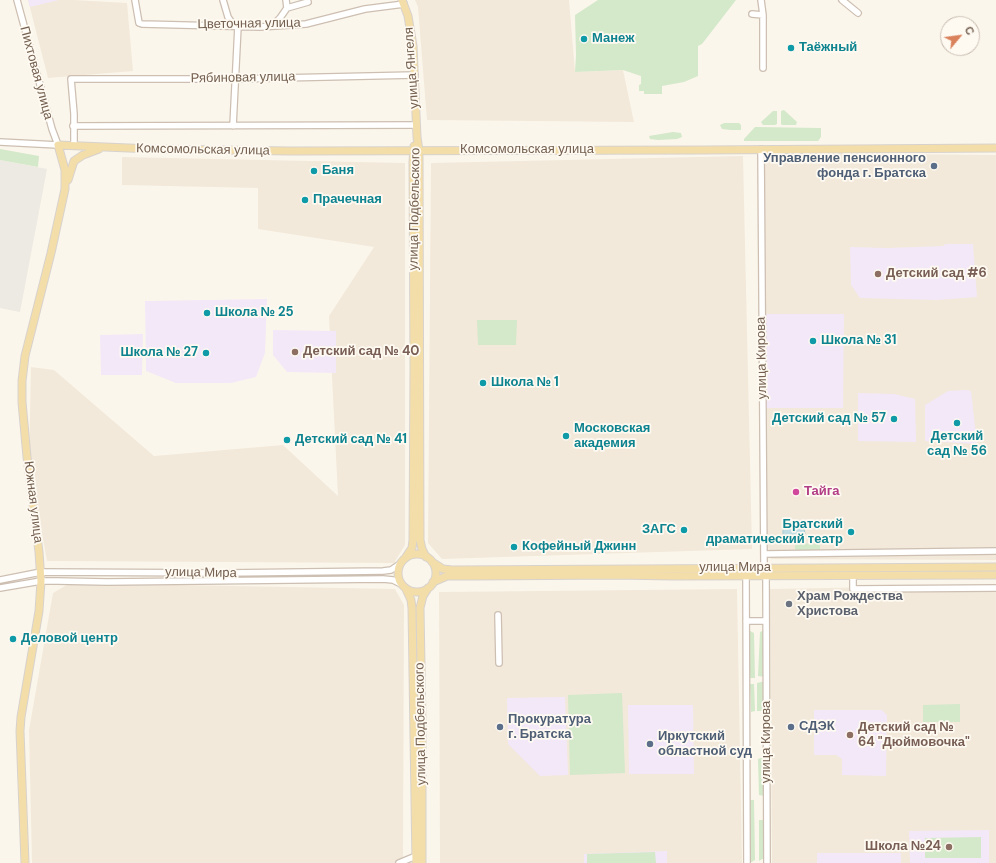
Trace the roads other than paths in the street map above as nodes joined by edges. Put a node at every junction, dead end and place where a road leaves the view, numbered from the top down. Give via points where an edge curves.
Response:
1 (17, 0) edge
2 (135, 0) edge
3 (223, 0) edge
4 (286, 0) edge
5 (761, 0) edge
6 (842, 0) edge
7 (308, 2) dead end
8 (403, 2) edge
9 (287, 8) junction
10 (858, 13) dead end
11 (752, 14) dead end
12 (762, 15) junction
13 (236, 26) junction
14 (272, 26) junction
15 (763, 68) dead end
16 (415, 75) junction
17 (236, 79) junction
18 (416, 125) junction
19 (73, 126) junction
20 (233, 126) junction
21 (417, 137) joint
22 (0, 142) edge
23 (58, 145) junction
24 (74, 146) junction
25 (103, 148) junction
26 (996, 148) edge
27 (761, 149) junction
28 (416, 150) junction
29 (65, 189) junction
30 (416, 227) junction
31 (996, 552) edge
32 (764, 554) junction
33 (426, 557) junction
34 (406, 558) junction
35 (432, 562) junction
36 (400, 564) junction
37 (996, 567) edge
38 (674, 568) junction
39 (764, 568) junction
40 (801, 568) junction
41 (41, 572) junction
42 (473, 572) junction
43 (996, 575) edge
44 (674, 576) junction
45 (746, 576) junction
46 (766, 576) junction
47 (802, 576) junction
48 (853, 576) junction
49 (0, 580) edge
50 (41, 581) junction
51 (431, 585) junction
52 (403, 586) junction
53 (0, 588) edge
54 (996, 588) edge
55 (498, 614) dead end
56 (746, 621) junction
57 (766, 621) junction
58 (499, 662) dead end
59 (419, 812) junction
60 (416, 860) edge
61 (25, 863) edge
62 (399, 863) edge
63 (422, 863) edge
64 (747, 863) edge
65 (767, 863) edge

1 - 23 street, Пихтовая улица
2 - 13 street, Цветочная улица via 139,23 142,24
3 - 13 street via 228,17
4 - 9 street
5 - 12 street
6 - 10 street
7 - 9 street
8 - 14 street, Цветочная улица via 306,24
8 - 16 main road, улица Янгеля via 411,31
9 - 14 street
11 - 12 street
12 - 15 street
13 - 14 street, Цветочная улица
13 - 17 street
16 - 17 street, Рябиновая улица
16 - 18 main road, улица Янгеля
17 - 19 street, Рябиновая улица via 71,79
17 - 20 street
18 - 20 street
18 - 21 main road, улица Янгеля
19 - 20 street
19 - 24 street
21 - 28 main road, улица Подбельского
22 - 23 street
23 - 24 main road, Комсомольская улица
23 - 29 main road, Южная улица via 65,170
24 - 25 main road, Комсомольская улица
25 - 28 main road, Комсомольская улица via 228,151
25 - 29 main road via 74,161
26 - 27 main road, Комсомольская улица
27 - 28 main road, Комсомольская улица
27 - 32 street, улица Кирова
28 - 30 main road, улица Подбельского
29 - 41 main road, Южная улица via 23,369 23,418
30 - 33 main road, улица Подбельского via 420,540
30 - 34 main road, улица Подбельского via 413,540
31 - 32 street
32 - 39 street, улица Кирова
33 - 34 main road via 418,554
33 - 35 main road
34 - 36 main road
35 - 42 main road via 447,570
35 - 51 main road via 436,574
36 - 41 street, улица Мира via 391,570 376,571 225,574
36 - 52 main road via 398,572
37 - 40 main road, улица Мира
38 - 39 main road, улица Мира
38 - 42 main road, улица Мира
38 - 44 main road
39 - 40 main road, улица Мира
40 - 47 main road
41 - 49 street, улица Мира
41 - 50 main road, Южная улица
42 - 44 main road, улица Мира
42 - 51 main road via 447,576
43 - 48 main road, улица Мира
44 - 45 main road, улица Мира
45 - 46 main road, улица Мира
45 - 56 street, улица Кирова
46 - 47 main road, улица Мира
46 - 57 street, улица Кирова
47 - 48 main road, улица Мира
48 - 54 street via 853,589
50 - 52 street, улица Мира via 383,579 393,580
50 - 53 street, улица Мира
50 - 61 main road, Южная улица via 39,611 20,731
51 - 52 main road via 417,592
51 - 59 main road, улица Подбельского via 422,596 420,608
52 - 59 main road, улица Подбельского via 411,600 412,608
55 - 58 street
56 - 57 street
56 - 64 street, улица Кирова
57 - 65 street, улица Кирова
59 - 60 main road, улица Подбельского
59 - 63 main road, улица Подбельского
60 - 62 street

